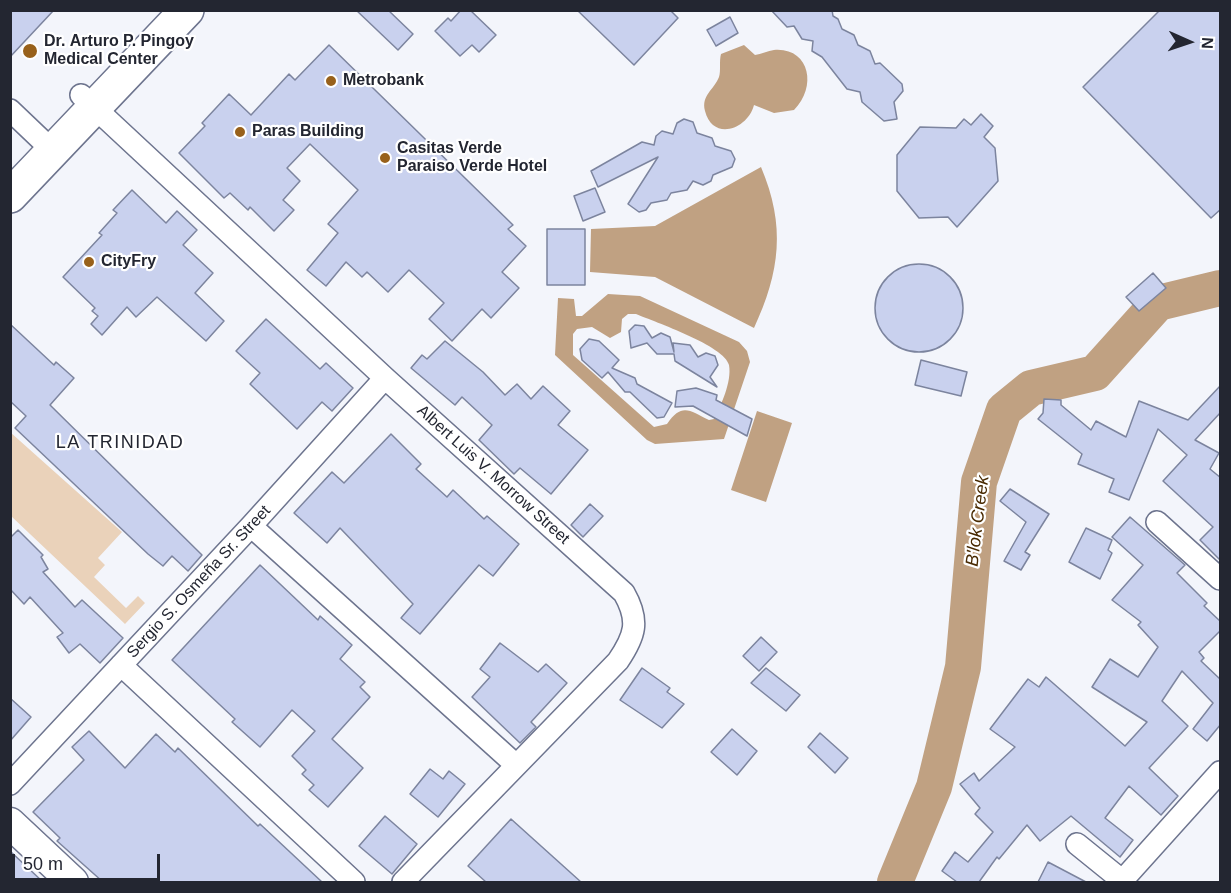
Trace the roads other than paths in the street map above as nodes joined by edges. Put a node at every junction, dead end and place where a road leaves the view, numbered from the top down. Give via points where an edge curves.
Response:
1 (163, 10) edge
2 (187, 10) edge
3 (87, 101) junction
4 (10, 110) edge
5 (46, 145) junction
6 (10, 167) edge
7 (10, 196) edge
8 (385, 378) junction
9 (1157, 522) dead end
10 (251, 526) junction
11 (1221, 579) edge
12 (122, 665) junction
13 (516, 765) junction
14 (1221, 772) edge
15 (10, 784) edge
16 (10, 823) edge
17 (1077, 844) dead end
18 (73, 882) edge
19 (354, 882) edge
20 (403, 882) edge
21 (1122, 882) edge

1 - 3 highway
2 - 3 highway
3 - 5 highway
3 - 8 street, Albert Luis V. Morrow Street
4 - 5 street
5 - 6 highway
5 - 7 highway
8 - 10 street, Sergio S. Osmeña Sr. Street
8 - 13 street, Albert Luis V. Morrow Street via 624,593 633,608 635,627 630,644 618,661
9 - 11 street
10 - 12 street, Sergio S. Osmeña Sr. Street
10 - 13 street
12 - 15 street, Sergio S. Osmeña Sr. Street
12 - 19 street
13 - 20 street, Albert Luis V. Morrow Street
14 - 21 street
16 - 18 main road
17 - 21 street

